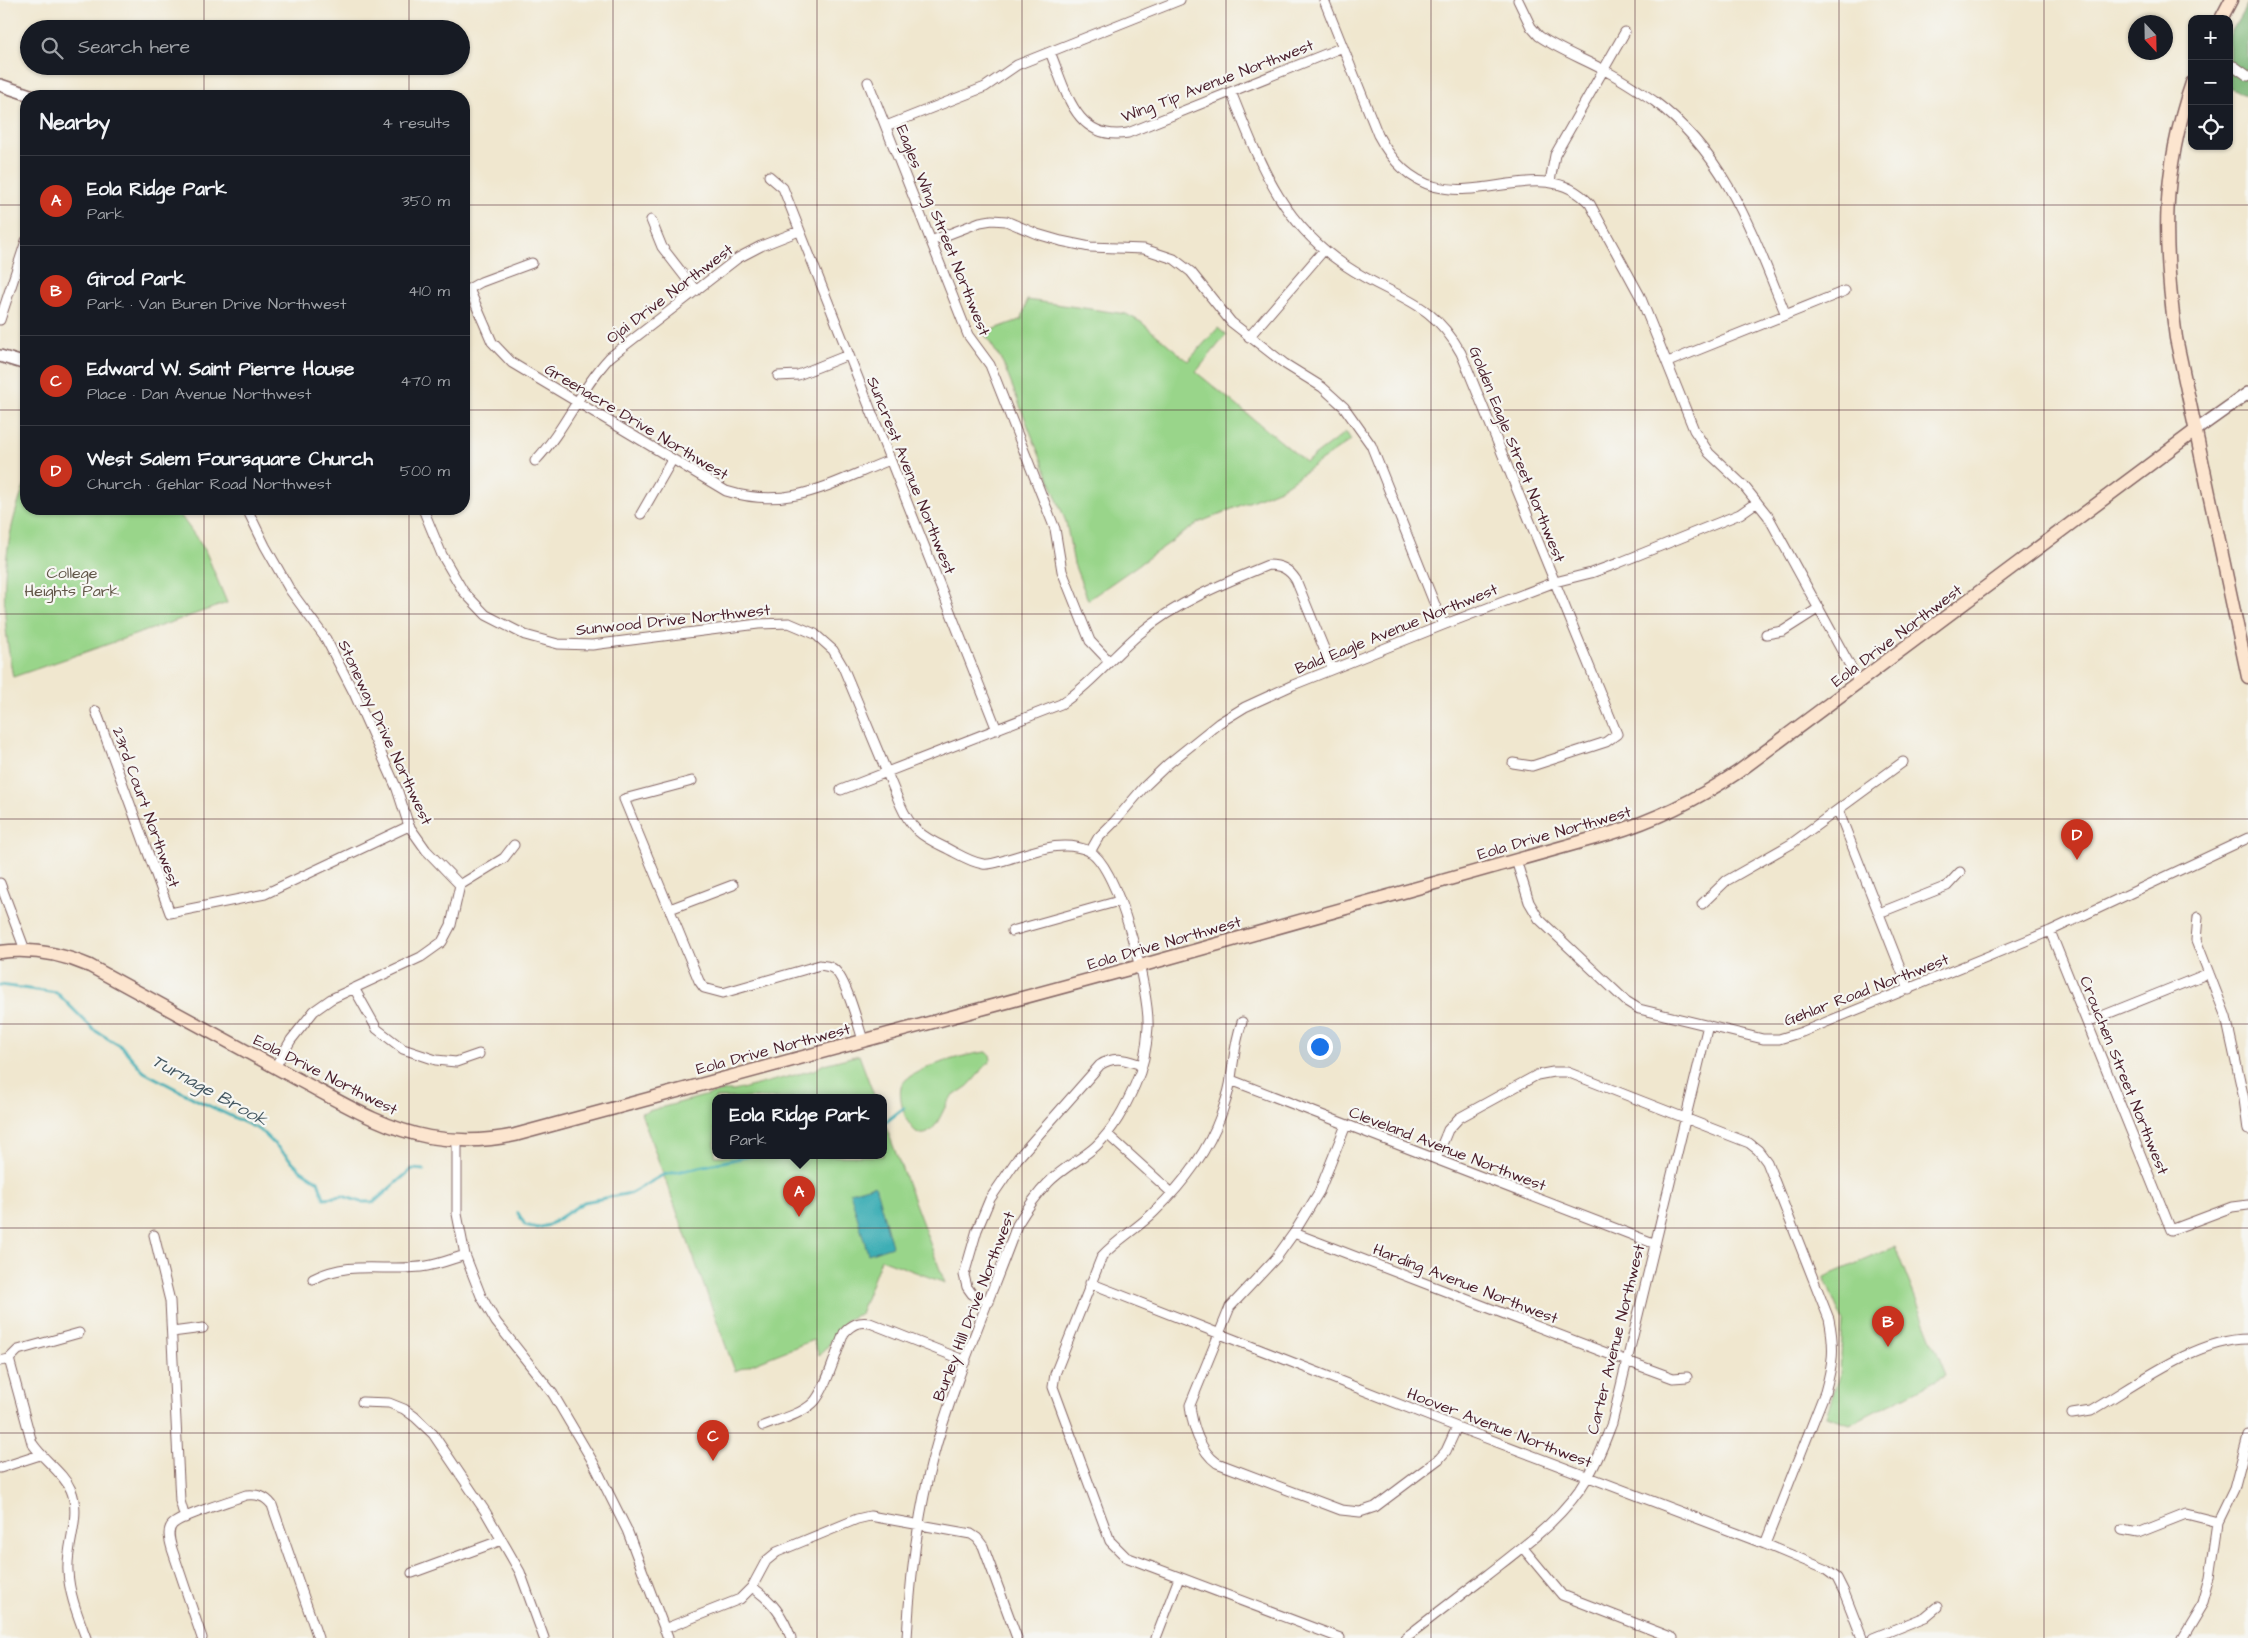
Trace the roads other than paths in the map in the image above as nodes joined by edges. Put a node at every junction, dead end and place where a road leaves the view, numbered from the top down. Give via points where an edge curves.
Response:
1 (1180, 0) edge
2 (1324, 0) edge
3 (1518, 0) edge
4 (2231, 0) edge
5 (2223, 15) edge
6 (1625, 32) dead end
7 (1343, 47) junction
8 (1050, 52) junction
9 (2234, 66) dead end
10 (1604, 70) junction
11 (2248, 76) edge
12 (868, 82) dead end
13 (0, 85) edge
14 (20, 92) edge
15 (1231, 92) junction
16 (2188, 95) edge
17 (886, 126) junction
18 (768, 176) dead end
19 (1550, 181) junction
20 (651, 220) dead end
21 (799, 231) junction
22 (931, 241) junction
23 (1324, 250) junction
24 (20, 259) edge
25 (532, 263) dead end
26 (470, 288) edge
27 (696, 291) junction
28 (1844, 291) dead end
29 (470, 298) edge
30 (1786, 315) junction
31 (0, 320) edge
32 (1249, 337) junction
33 (848, 355) junction
34 (0, 356) edge
35 (20, 362) edge
36 (1668, 362) junction
37 (778, 376) dead end
38 (2248, 393) edge
39 (576, 402) junction
40 (2196, 430) junction
41 (672, 460) junction
42 (890, 460) junction
43 (535, 461) dead end
44 (1757, 502) junction
45 (640, 514) dead end
46 (251, 515) edge
47 (425, 515) edge
48 (1555, 582) junction
49 (1819, 608) junction
50 (1443, 625) junction
51 (1766, 634) dead end
52 (1109, 661) junction
53 (1332, 668) junction
54 (2248, 677) edge
55 (1859, 682) junction
56 (96, 711) dead end
57 (997, 730) junction
58 (1903, 762) dead end
59 (1513, 763) dead end
60 (887, 772) junction
61 (692, 781) dead end
62 (841, 790) dead end
63 (1838, 810) junction
64 (409, 826) junction
65 (2248, 838) edge
66 (514, 845) dead end
67 (1090, 852) junction
68 (1516, 860) junction
69 (1960, 872) dead end
70 (0, 884) edge
71 (733, 884) dead end
72 (460, 885) junction
73 (1119, 901) junction
74 (1702, 904) dead end
75 (670, 909) junction
76 (1879, 913) junction
77 (2198, 918) dead end
78 (1012, 931) dead end
79 (2050, 931) junction
80 (25, 950) junction
81 (0, 952) edge
82 (1140, 966) junction
83 (2209, 973) junction
84 (354, 988) junction
85 (1909, 990) junction
86 (1242, 1022) dead end
87 (2087, 1022) junction
88 (1708, 1025) junction
89 (863, 1040) junction
90 (479, 1054) dead end
91 (1142, 1065) junction
92 (276, 1067) junction
93 (1231, 1080) junction
94 (1685, 1118) junction
95 (1346, 1125) junction
96 (2248, 1130) edge
97 (1107, 1134) junction
98 (457, 1140) junction
99 (1436, 1159) junction
100 (1172, 1193) junction
101 (2248, 1205) edge
102 (1294, 1233) junction
103 (154, 1235) dead end
104 (1654, 1243) junction
105 (465, 1255) junction
106 (313, 1279) dead end
107 (1090, 1283) junction
108 (989, 1302) junction
109 (204, 1328) dead end
110 (172, 1332) junction
111 (79, 1333) dead end
112 (1218, 1334) junction
113 (2248, 1339) edge
114 (4, 1360) edge
115 (966, 1361) junction
116 (1626, 1361) junction
117 (1688, 1376) dead end
118 (362, 1402) dead end
119 (2072, 1414) dead end
120 (763, 1426) dead end
121 (1457, 1426) junction
122 (2248, 1436) edge
123 (40, 1455) junction
124 (0, 1468) edge
125 (1588, 1476) junction
126 (185, 1518) junction
127 (2218, 1522) junction
128 (919, 1524) junction
129 (2122, 1530) dead end
130 (502, 1540) junction
131 (1765, 1544) junction
132 (1523, 1548) junction
133 (412, 1573) dead end
134 (1179, 1578) junction
135 (752, 1587) junction
136 (1937, 1607) dead end
137 (664, 1629) junction
138 (86, 1638) edge
139 (202, 1638) edge
140 (318, 1638) edge
141 (544, 1638) edge
142 (668, 1638) edge
143 (791, 1638) edge
144 (906, 1638) edge
145 (1017, 1638) edge
146 (1156, 1638) edge
147 (1340, 1638) edge
148 (1405, 1638) edge
149 (1673, 1638) edge
150 (1862, 1638) edge
151 (1873, 1638) edge
152 (2182, 1638) edge

1 - 8 street
2 - 7 street
3 - 10 street via 1539,36
4 - 5 main road
6 - 10 street
7 - 15 street, Wing Tip Avenue Northwest
7 - 19 street via 1386,150 1408,174 1439,188
8 - 15 street, Wing Tip Avenue Northwest via 1074,111 1084,123 1113,136
8 - 17 street via 1017,65 985,87
9 - 11 street
10 - 19 street via 1555,156
10 - 30 street via 1661,107 1714,162 1743,212
12 - 17 street, Eagles Wing Street Northwest
13 - 14 street
15 - 23 street, Golden Eagle Street Northwest via 1264,174 1277,197
16 - 40 main road via 2172,151 2166,236 2176,338
17 - 22 street, Eagles Wing Street Northwest
18 - 21 street, Suncrest Avenue Northwest via 782,188
19 - 36 street via 1580,193 1590,204 1640,296
20 - 27 street via 662,247
21 - 27 street, Ojai Drive Northwest via 738,258
21 - 33 street, Suncrest Avenue Northwest
22 - 32 street via 992,220 1006,221 1037,234 1090,247 1159,252 1191,272 1231,322
22 - 52 street, Eagles Wing Street Northwest via 968,335 990,365 1030,465 1055,529 1062,571 1090,642
23 - 32 street
23 - 48 street, Golden Eagle Street Northwest via 1369,280 1422,307 1443,325 1454,340
24 - 31 street
25 - 26 street
27 - 39 street, Ojai Drive Northwest via 610,357 592,376
28 - 30 street
29 - 39 street, Greenacre Drive Northwest via 492,342 512,363
30 - 36 street
32 - 50 street via 1344,406 1367,439
33 - 37 street via 798,375
33 - 42 street, Suncrest Avenue Northwest
34 - 35 street
36 - 44 street via 1694,430 1710,453
38 - 40 street, Eola Drive Northwest
39 - 41 street, Greenacre Drive Northwest
39 - 43 street, Ojai Drive Northwest via 551,444
40 - 54 main road
40 - 55 main road, Eola Drive Northwest
41 - 42 street, Greenacre Drive Northwest via 726,491 766,499 805,494
41 - 45 street
42 - 57 street, Suncrest Avenue Northwest
44 - 48 street, Bald Eagle Avenue Northwest via 1740,514 1616,564
44 - 49 street
46 - 64 street, Stoneway Drive Northwest via 290,590 326,639 344,673 389,771
47 - 60 street, Sunwood Drive Northwest via 442,555 463,591 486,615 525,635 558,644 592,645 789,622 815,634 833,650 843,667
48 - 50 street, Bald Eagle Avenue Northwest
48 - 59 street, Golden Eagle Street Northwest via 1617,734 1606,742 1532,766
49 - 51 street via 1783,631
49 - 55 street
50 - 53 street, Bald Eagle Avenue Northwest
52 - 53 street via 1140,632 1197,597 1276,565 1291,572 1296,580
52 - 57 street via 1062,704
53 - 67 street, Bald Eagle Avenue Northwest via 1245,707 1189,745 1144,787 1098,838
55 - 68 main road, Eola Drive Northwest via 1738,772 1693,800 1626,829
56 - 64 street, 23rd Court Northwest via 170,914 265,894
57 - 60 street
58 - 63 street
60 - 62 street
60 - 67 street, Sunwood Drive Northwest via 905,816 917,832 971,860 990,864 1070,845
61 - 75 street via 624,799
63 - 74 street via 1791,844 1726,882
63 - 76 street
64 - 72 street, Stoneway Drive Northwest via 431,857
65 - 79 street, Gehlar Road Northwest
66 - 72 street via 504,858
67 - 73 street via 1107,870
68 - 82 main road, Eola Drive Northwest
68 - 88 street, Gehlar Road Northwest via 1529,902 1539,919 1626,1001 1639,1010
69 - 76 street via 1947,886
70 - 80 street
71 - 75 street
72 - 84 street via 451,925 442,942 421,958
73 - 78 street
73 - 82 street
75 - 89 street via 704,988 723,993 820,965 833,968 843,984
76 - 85 street
77 - 83 street via 2196,940
79 - 85 street, Gehlar Road Northwest
79 - 87 street, Crouchen Street Northwest
80 - 81 main road, Eola Drive Northwest
80 - 92 main road, Eola Drive Northwest via 61,955 90,966
82 - 89 main road, Eola Drive Northwest
82 - 91 street, Burley Hill Drive Northwest via 1145,982 1148,1026
83 - 87 street
83 - 96 street via 2226,1017
84 - 90 street via 377,1029 403,1049 436,1060 456,1062
84 - 92 street via 314,1011 291,1040
85 - 88 street, Gehlar Road Northwest via 1779,1039 1763,1039
86 - 93 street via 1236,1039
87 - 101 street, Crouchen Street Northwest via 2171,1230 2232,1207
88 - 94 street, Carter Avenue Northwest
89 - 98 main road, Eola Drive Northwest via 527,1132 493,1139
91 - 97 street, Burley Hill Drive Northwest via 1128,1101
91 - 108 street via 1116,1058 1100,1065 998,1184 983,1215 964,1275 972,1294
92 - 98 main road, Eola Drive Northwest via 390,1126 428,1137
93 - 95 street, Cleveland Avenue Northwest
93 - 100 street via 1207,1144
94 - 99 street via 1567,1072 1553,1072 1537,1075 1459,1118 1448,1130
94 - 104 street, Carter Avenue Northwest
94 - 131 street via 1749,1143 1766,1162 1829,1319 1834,1344 1825,1392
95 - 99 street, Cleveland Avenue Northwest
95 - 102 street via 1320,1192
97 - 100 street
97 - 108 street, Burley Hill Drive Northwest via 1049,1182 1026,1210 1017,1225
98 - 105 street via 455,1193
99 - 104 street, Cleveland Avenue Northwest
100 - 107 street via 1102,1256
102 - 112 street via 1276,1258 1230,1307
102 - 116 street, Harding Avenue Northwest
103 - 110 street via 170,1301
104 - 116 street, Carter Avenue Northwest
105 - 106 street via 427,1266 330,1270
105 - 137 street via 481,1296 496,1322 553,1394 593,1462 627,1530
107 - 112 street, Hoover Avenue Northwest
107 - 134 street via 1055,1374 1053,1387 1056,1398 1110,1541 1126,1557
108 - 115 street, Burley Hill Drive Northwest
109 - 110 street
110 - 126 street via 180,1501
111 - 114 street via 18,1350
112 - 121 street, Hoover Avenue Northwest
112 - 121 street via 1190,1405 1191,1418 1204,1450 1217,1463 1341,1510 1360,1512 1375,1507 1439,1459
113 - 119 street via 2231,1339 2197,1350 2092,1411
114 - 123 street via 27,1430
115 - 120 street via 870,1323 857,1323 844,1332 820,1394 813,1403
115 - 128 street, Burley Hill Drive Northwest via 932,1461
116 - 117 street, Harding Avenue Northwest via 1673,1378
116 - 125 street, Carter Avenue Northwest via 1612,1423
118 - 130 street via 389,1403 404,1410 433,1434
121 - 125 street, Hoover Avenue Northwest
122 - 127 street via 2234,1489
123 - 124 street
123 - 138 street via 71,1489 75,1506 67,1570 71,1594
125 - 131 street, Hoover Avenue Northwest
125 - 132 street, Carter Avenue Northwest via 1567,1506
126 - 139 street via 173,1524 168,1536
126 - 140 street via 246,1495 267,1499 276,1515
127 - 129 street via 2186,1514 2138,1533
127 - 152 street via 2203,1603
128 - 135 street via 870,1516 857,1520 777,1552 766,1561
128 - 144 street, Burley Hill Drive Northwest
128 - 145 street via 978,1538
130 - 133 street
130 - 141 street via 526,1585
131 - 150 street, Hoover Avenue Northwest via 1826,1569 1836,1578
132 - 148 street, Carter Avenue Northwest
132 - 149 street via 1562,1595
134 - 146 street
134 - 147 street
135 - 137 street via 726,1605
135 - 143 street via 778,1608
136 - 151 street via 1926,1617
137 - 142 street

